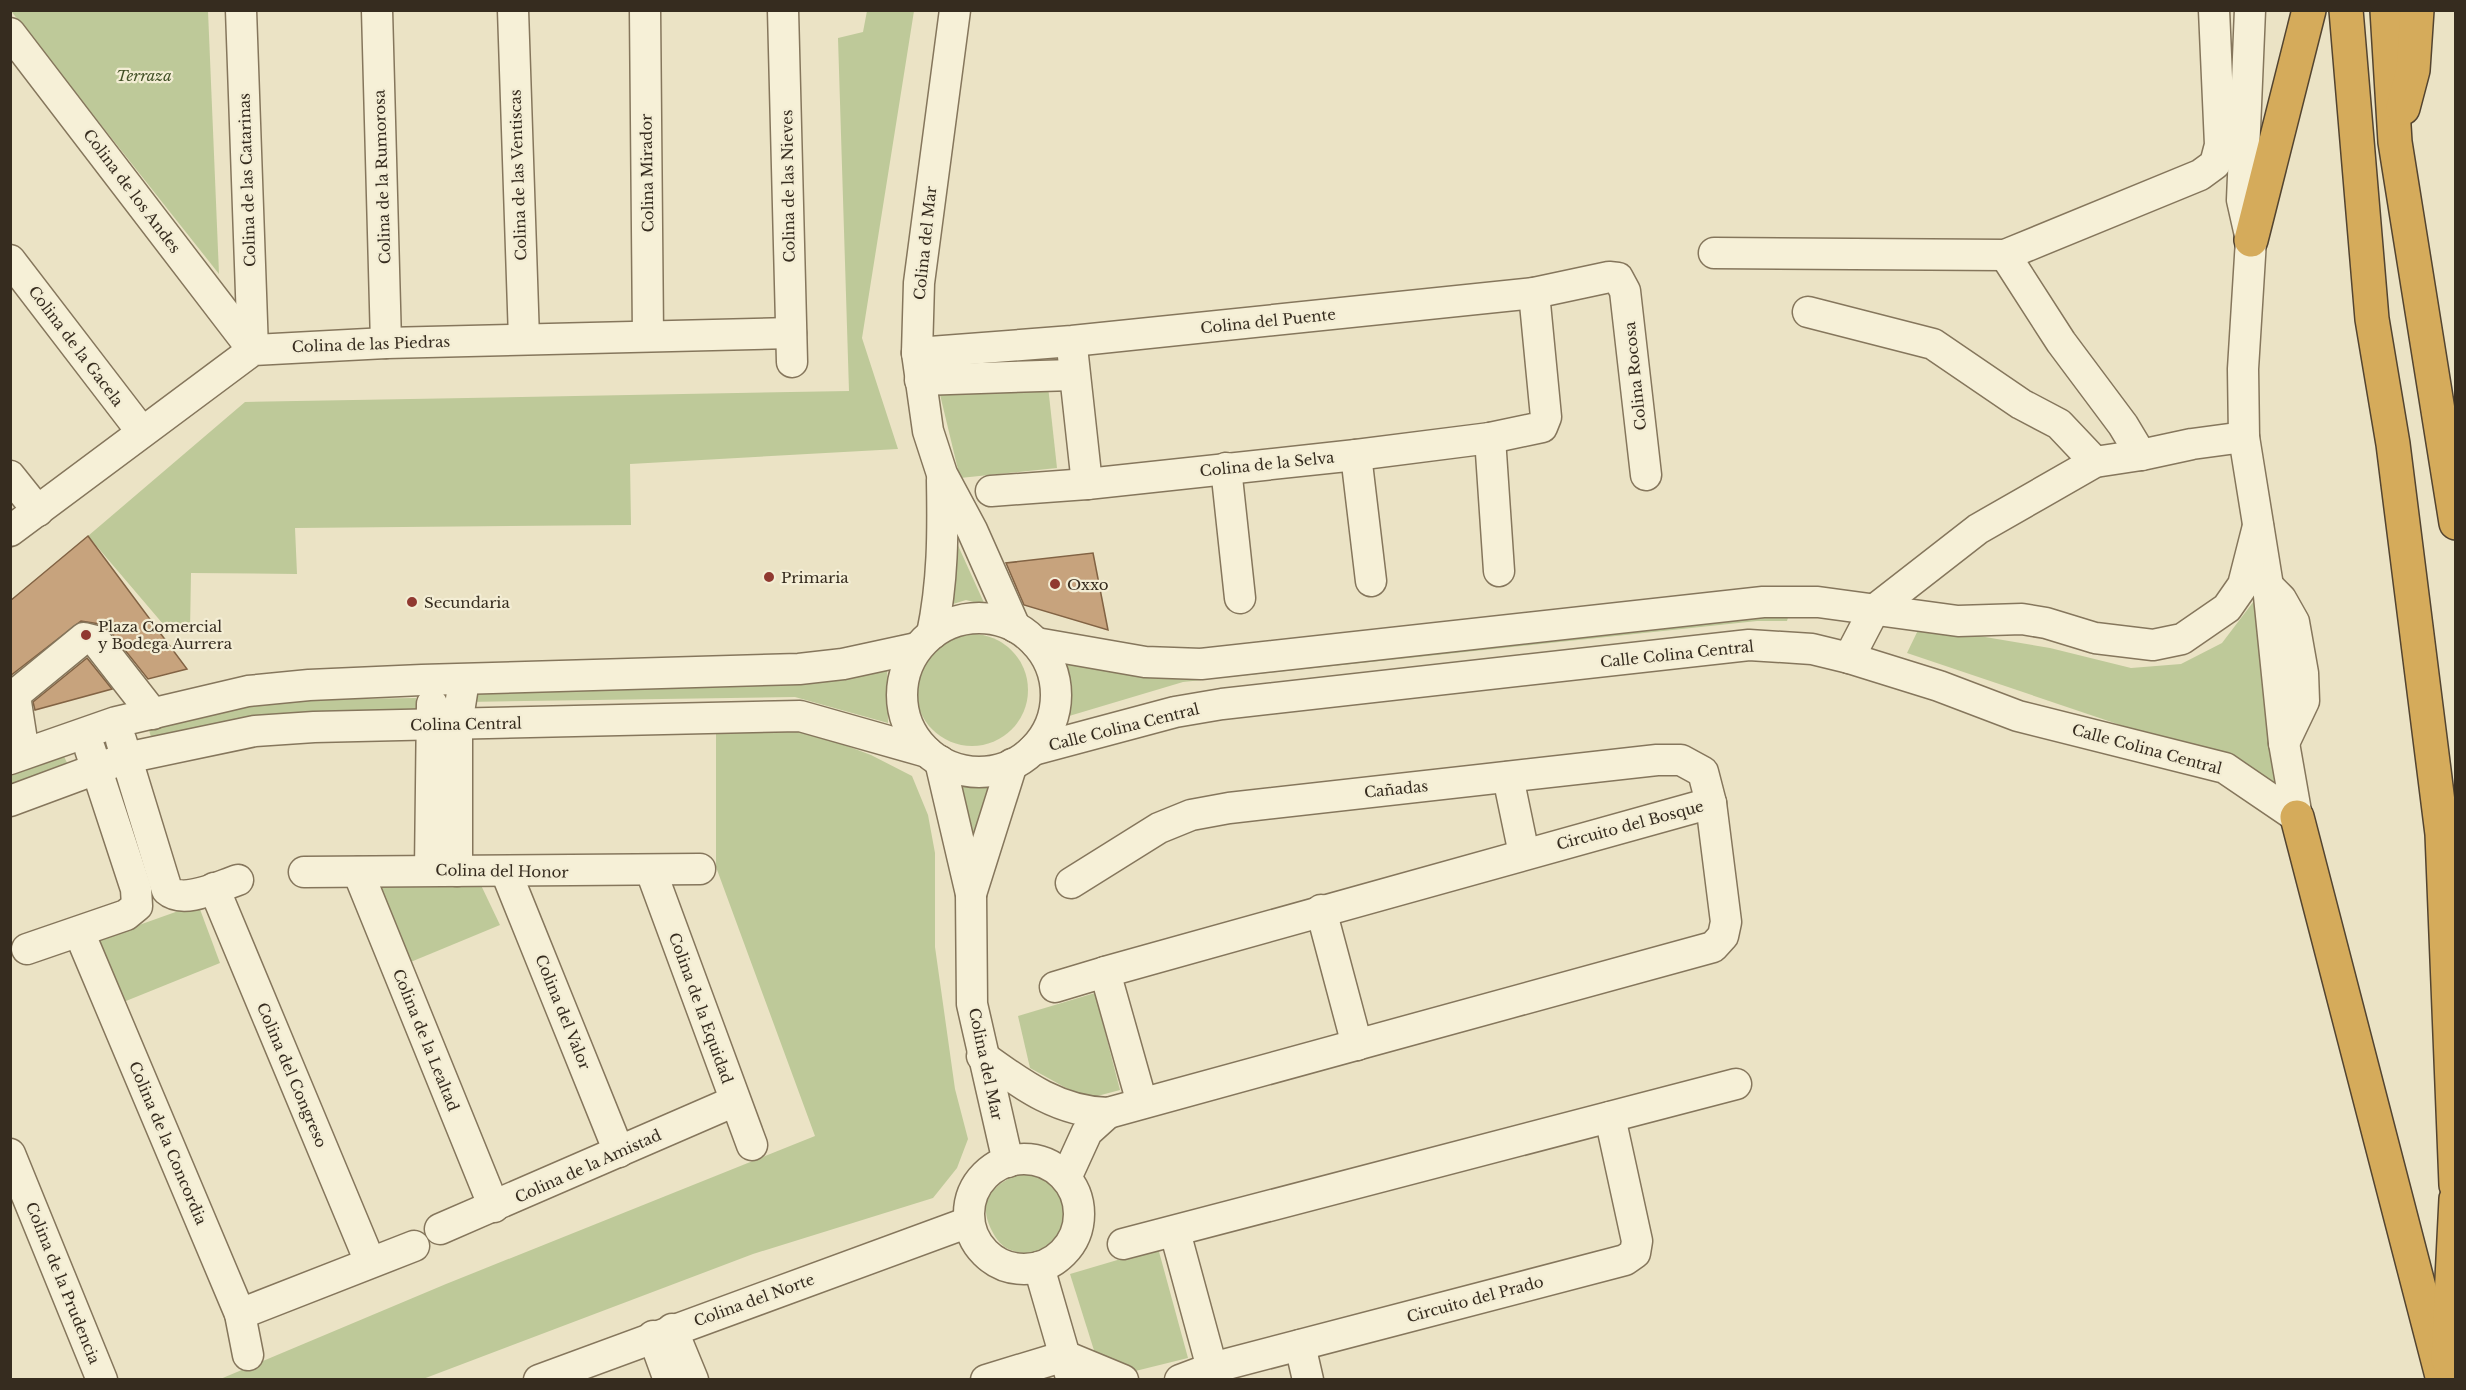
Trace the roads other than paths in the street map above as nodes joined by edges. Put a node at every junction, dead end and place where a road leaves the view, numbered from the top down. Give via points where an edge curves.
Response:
1 (241, 10) edge
2 (378, 10) edge
3 (513, 10) edge
4 (645, 10) edge
5 (783, 10) edge
6 (955, 10) edge
7 (2214, 10) edge
8 (2250, 10) edge
9 (2309, 10) edge
10 (2346, 10) edge
11 (2387, 10) edge
12 (2417, 10) edge
13 (10, 33) edge
14 (2395, 142) junction
15 (2251, 240) junction
16 (1714, 253) dead end
17 (2005, 255) junction
18 (10, 260) edge
19 (1618, 278) joint
20 (1534, 293) junction
21 (1808, 312) dead end
22 (791, 333) junction
23 (648, 336) junction
24 (524, 339) junction
25 (1072, 341) junction
26 (386, 343) junction
27 (253, 350) junction
28 (792, 362) dead end
29 (918, 366) junction
30 (1073, 375) junction
31 (142, 432) junction
32 (2244, 437) junction
33 (1490, 438) junction
34 (1356, 455) junction
35 (2141, 455) junction
36 (2095, 462) junction
37 (1226, 468) junction
38 (942, 474) junction
39 (1646, 475) dead end
40 (10, 476) edge
41 (1087, 484) junction
42 (991, 490) dead end
43 (38, 510) junction
44 (2456, 523) edge
45 (2258, 526) junction
46 (10, 531) edge
47 (1499, 571) dead end
48 (1371, 581) dead end
49 (1240, 598) dead end
50 (1874, 610) junction
51 (1026, 635) junction
52 (925, 641) junction
53 (1849, 658) junction
54 (434, 680) junction
55 (464, 680) junction
56 (153, 714) junction
57 (116, 722) junction
58 (443, 725) junction
59 (84, 733) junction
60 (17, 756) edge
61 (933, 756) junction
62 (1023, 757) junction
63 (126, 758) junction
64 (97, 768) junction
65 (1508, 777) junction
66 (10, 801) edge
67 (1711, 803) junction
68 (2296, 817) junction
69 (1524, 854) junction
70 (700, 868) dead end
71 (443, 870) junction
72 (651, 871) junction
73 (304, 872) dead end
74 (358, 872) junction
75 (506, 872) junction
76 (1071, 883) dead end
77 (971, 894) junction
78 (1321, 910) junction
79 (79, 933) junction
80 (27, 949) dead end
81 (1105, 972) junction
82 (1055, 987) dead end
83 (1357, 1045) junction
84 (982, 1056) junction
85 (1736, 1084) dead end
86 (735, 1101) junction
87 (1142, 1103) junction
88 (1108, 1113) junction
89 (1610, 1117) junction
90 (752, 1145) dead end
91 (619, 1152) junction
92 (10, 1154) edge
93 (1008, 1162) junction
94 (1066, 1178) junction
95 (2456, 1185) edge
96 (2456, 1198) edge
97 (494, 1207) junction
98 (969, 1222) junction
99 (440, 1229) dead end
100 (1174, 1232) junction
101 (1123, 1244) dead end
102 (414, 1246) dead end
103 (370, 1262) junction
104 (1039, 1268) junction
105 (240, 1314) junction
106 (662, 1332) junction
107 (1300, 1345) junction
108 (248, 1355) dead end
109 (1068, 1368) edge
110 (1212, 1368) junction
111 (102, 1380) edge
112 (539, 1380) edge
113 (669, 1380) edge
114 (693, 1380) edge
115 (986, 1380) edge
116 (1123, 1380) edge
117 (1180, 1380) edge
118 (1308, 1380) edge
119 (2445, 1380) edge

1 - 27 street, Colina de las Catarinas
2 - 26 street, Colina de la Rumorosa
3 - 24 street, Colina de las Ventiscas
4 - 23 street, Colina Mirador
5 - 22 street, Colina de las Nieves
6 - 29 street, Colina del Mar via 919,282
7 - 17 street via 2220,145 2215,164 2200,175
8 - 15 street via 2242,200
9 - 15 highway
10 - 95 highway via 2372,319 2393,444 2442,834
11 - 14 highway
12 - 14 highway via 2413,70
13 - 27 street, Colina de los Andes
14 - 44 highway
15 - 32 street via 2243,369
16 - 17 street
17 - 35 street
18 - 31 street, Colina de la Gacela
19 - 20 street, Colina del Puente
19 - 39 street, Colina Rocosa via 1625,291
20 - 25 street, Colina del Puente
20 - 33 street, Colina de la Selva via 1546,417 1542,427
21 - 36 street via 1933,344 2021,404 2059,424
22 - 23 street, Colina de las Piedras
22 - 28 street, Colina de las Nieves
23 - 24 street, Colina de las Piedras
24 - 26 street, Colina de las Piedras
25 - 29 street, Colina del Puente
25 - 30 street
26 - 27 street, Colina de las Piedras
27 - 31 street
29 - 30 street
29 - 38 street, Colina del Mar via 928,431
30 - 41 street
31 - 43 street
32 - 35 street
32 - 45 street
33 - 34 street, Colina de la Selva
33 - 47 street
34 - 37 street, Colina de la Selva
34 - 48 street
35 - 36 street
36 - 50 street via 1978,529
37 - 41 street, Colina de la Selva
37 - 49 street
38 - 51 street, Colina del Mar
38 - 52 street, Colina del Mar via 939,602
40 - 43 street
41 - 42 street, Colina de la Selva
43 - 46 street
45 - 50 street via 2243,585 2227,608 2182,639 2153,645 2130,644 2095,638 2046,622 1958,621
45 - 68 street
50 - 51 street via 1818,602 1763,602 1201,664 1145,662
50 - 53 street
51 - 52 street via 987,618 958,621
51 - 62 street via 1049,662 1056,697 1047,731
52 - 55 street via 843,664 799,669
52 - 61 street via 906,668 902,691 908,724
53 - 62 street, Calle Colina Central via 1812,649 1749,645 1245,701 1175,712
53 - 68 street, Calle Colina Central via 1940,686 2018,716 2225,768
54 - 55 street
54 - 56 street via 248,691
54 - 58 street
55 - 58 street
56 - 57 street
56 - 60 street via 96,641 84,638 17,693
57 - 59 street
57 - 63 street
58 - 61 street, Colina Central via 800,716
58 - 63 street, Colina Central via 255,730
58 - 71 street
59 - 60 street
59 - 64 street
61 - 62 street via 964,770 988,771
61 - 77 street, Colina del Mar
62 - 77 street, Colina del Mar
63 - 64 street, Colina Central
63 - 103 street, Colina del Congreso via 165,883 172,894 185,896 226,884
64 - 66 street, Colina Central
64 - 79 street via 136,889 136,906 126,915
65 - 67 street, Cañadas via 1681,760 1704,772
65 - 69 street
65 - 76 street, Cañadas via 1191,815 1159,828
67 - 69 street, Circuito del Bosque
67 - 83 street, Circuito del Bosque via 1726,922 1723,936 1713,946
68 - 119 highway
69 - 78 street, Circuito del Bosque
70 - 72 street, Colina del Honor
71 - 74 street, Colina del Honor
71 - 75 street, Colina del Honor
72 - 75 street, Colina del Honor
72 - 86 street, Colina de la Equidad
73 - 74 street, Colina del Honor
74 - 97 street, Colina de la Lealtad
75 - 91 street, Colina del Valor
77 - 84 street, Colina del Mar via 972,1004
78 - 81 street, Circuito del Bosque
78 - 83 street
79 - 80 street
79 - 105 street, Colina de la Concordia
81 - 82 street, Circuito del Bosque
81 - 87 street
83 - 87 street, Circuito del Bosque
84 - 88 street, Circuito del Bosque via 1025,1087 1058,1104 1085,1112
84 - 93 street, Colina del Mar
85 - 89 street
86 - 90 street, Colina de la Equidad
86 - 91 street, Colina de la Amistad
87 - 88 street, Circuito del Bosque
88 - 94 street, Circuito del Bosque via 1087,1132
89 - 100 street
89 - 107 street, Circuito del Prado via 1637,1240 1635,1253 1625,1260
91 - 97 street, Colina de la Amistad
92 - 111 street, Colina de la Prudencia
93 - 94 street via 1040,1162
93 - 98 street via 982,1178 971,1199
94 - 104 street via 1079,1207 1077,1230 1066,1251
96 - 119 highway
97 - 99 street, Colina de la Amistad
98 - 104 street via 978,1244 994,1261 1023,1269
98 - 106 street, Colina del Norte
100 - 101 street
100 - 110 street
102 - 103 street
103 - 105 street
104 - 109 street
105 - 108 street, Colina de la Concordia
106 - 112 street, Colina del Norte
106 - 113 street
106 - 114 street
107 - 110 street, Circuito del Prado
107 - 118 street
109 - 115 street
109 - 116 street
110 - 117 street, Circuito del Prado

